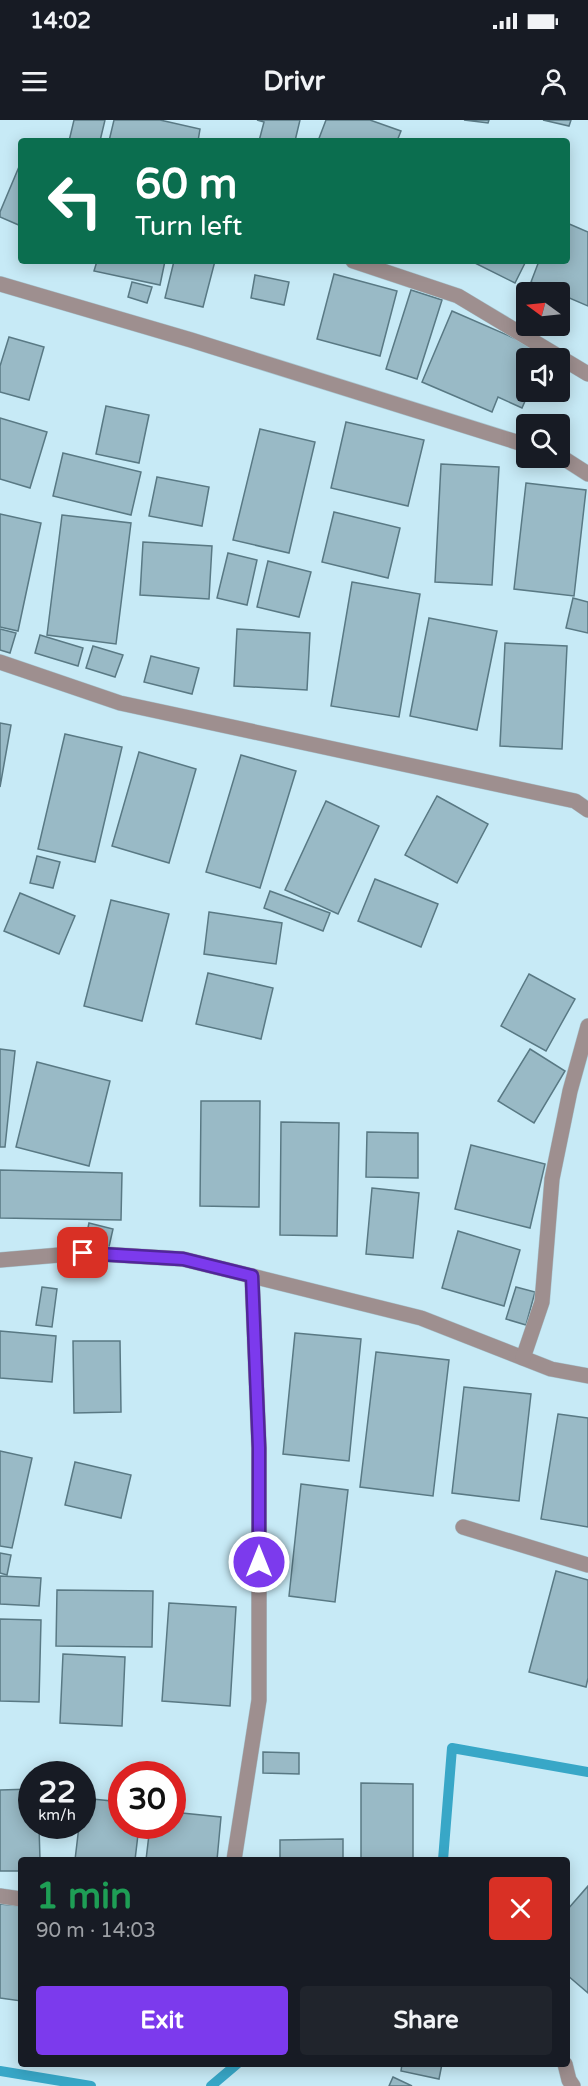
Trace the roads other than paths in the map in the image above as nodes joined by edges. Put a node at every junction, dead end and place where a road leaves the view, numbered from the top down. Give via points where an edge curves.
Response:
1 (362, 264) edge
2 (0, 284) edge
3 (588, 374) edge
4 (516, 442) edge
5 (570, 462) edge
6 (588, 474) edge
7 (0, 662) edge
8 (588, 810) edge
9 (588, 1026) edge
10 (0, 1260) edge
11 (252, 1276) junction
12 (523, 1358) junction
13 (588, 1376) edge
14 (463, 1527) dead end
15 (588, 1565) edge
16 (234, 1857) edge
17 (0, 1896) edge
18 (18, 1899) edge
19 (566, 2067) edge
20 (573, 2086) edge

1 - 3 street via 458,296
2 - 4 street
5 - 6 street
7 - 8 street via 120,703 575,801
9 - 12 street via 552,1179 542,1302
10 - 11 street via 94,1254 183,1259
11 - 12 street via 421,1318
11 - 16 street via 259,1448 259,1700
12 - 13 street via 551,1369
14 - 15 street
17 - 18 street
19 - 20 street

